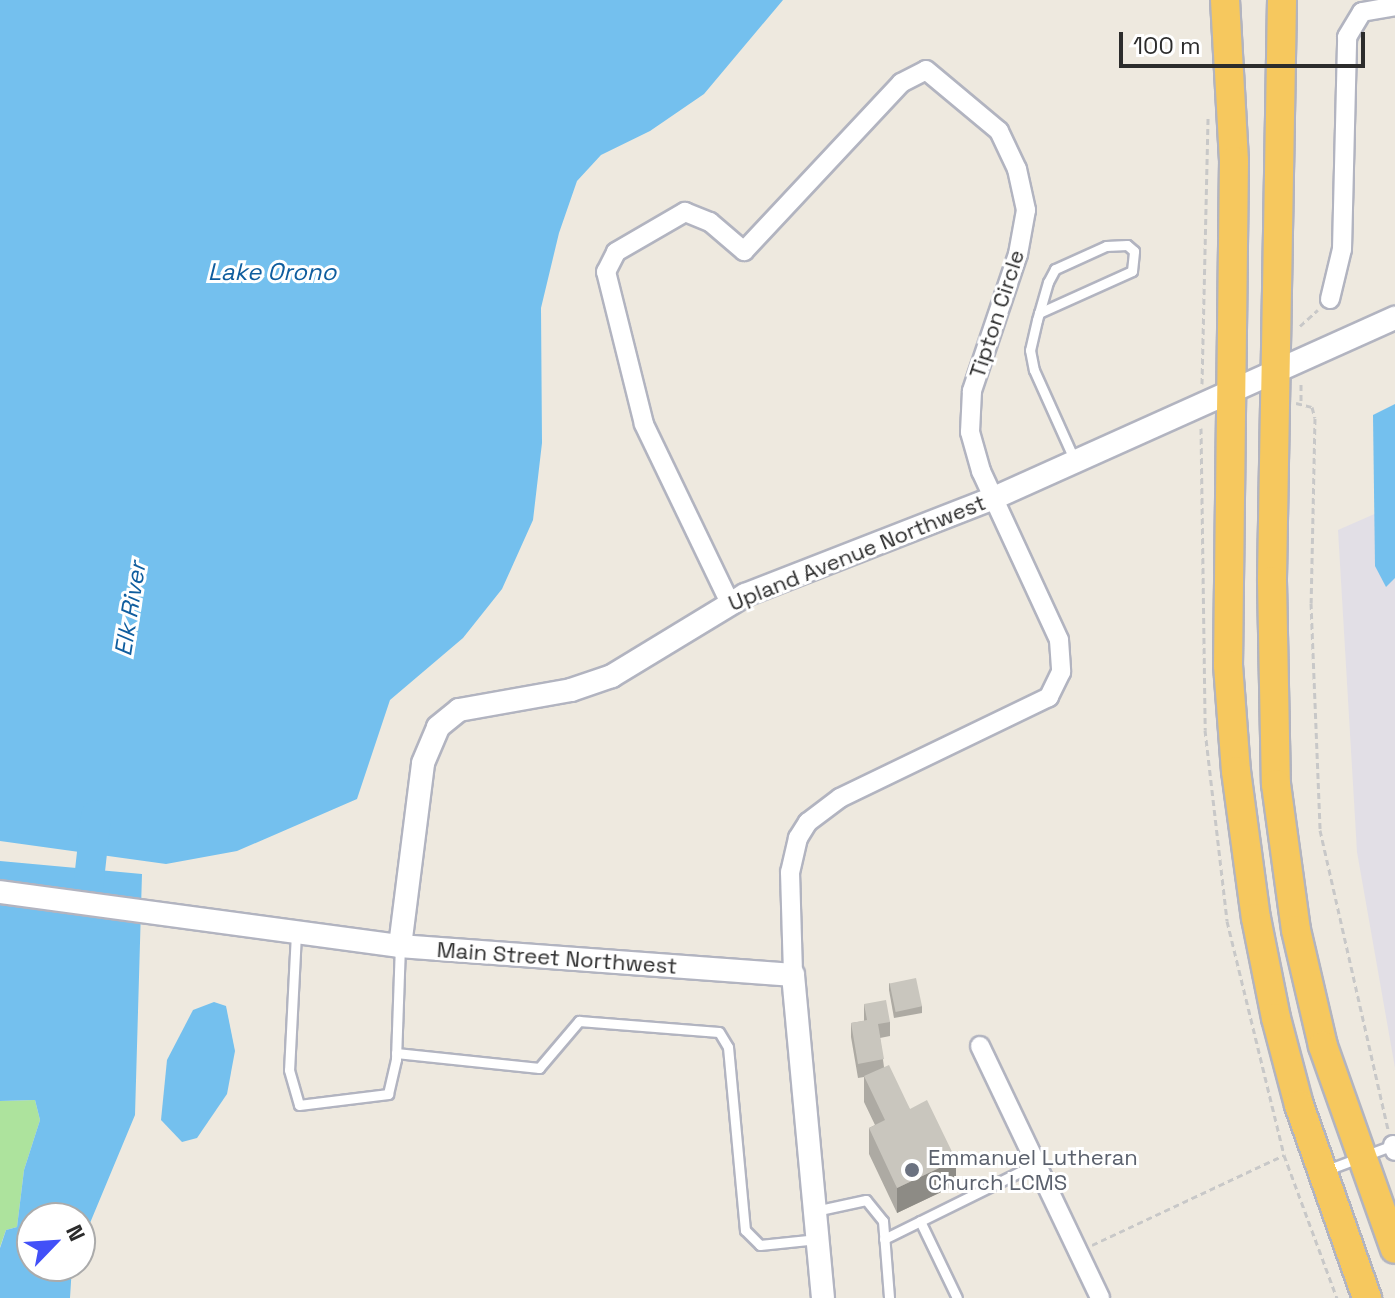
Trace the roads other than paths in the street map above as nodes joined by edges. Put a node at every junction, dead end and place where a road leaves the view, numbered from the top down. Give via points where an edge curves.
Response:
1 (1225, 0) edge
2 (1282, 0) edge
3 (1395, 6) edge
4 (1330, 299) road end
5 (1039, 313) junction
6 (1395, 318) edge
7 (1275, 373) junction
8 (1229, 392) junction
9 (1075, 463) junction
10 (994, 498) junction
11 (730, 603) junction
12 (0, 892) edge
13 (296, 933) junction
14 (400, 946) junction
15 (793, 975) junction
16 (980, 1046) dead end
17 (396, 1053) junction
18 (1394, 1146) edge
19 (1359, 1158) junction
20 (1036, 1164) junction
21 (1321, 1172) junction
22 (815, 1211) junction
23 (920, 1221) junction
24 (818, 1239) junction
25 (884, 1239) junction
26 (1395, 1249) edge
27 (823, 1298) edge
28 (889, 1298) edge
29 (957, 1298) edge
30 (1100, 1298) edge
31 (1367, 1298) edge

1 - 8 highway via 1234,161
2 - 7 highway
3 - 4 street via 1367,9 1357,16 1347,37 1342,249
5 - 5 lane via 1055,269 1106,246 1127,245 1134,251 1132,271
5 - 9 lane via 1030,350 1034,370
6 - 7 street, Upland Avenue Northwest
7 - 8 street, Upland Avenue Northwest
7 - 19 highway via 1272,702 1280,821 1302,962
8 - 9 street, Upland Avenue Northwest
8 - 21 highway via 1228,665 1241,820 1276,1018
9 - 10 street, Upland Avenue Northwest
10 - 11 street, Upland Avenue Northwest
10 - 11 street, Tipton Circle via 975,452 970,412 1026,210 1017,169 999,131 926,70 901,83 744,251 710,222 685,212 616,252 606,272 644,424
10 - 15 street, Tipton Circle via 1059,640 1063,656 1057,688 1049,697 840,798 808,822 795,845 790,872
11 - 14 street, Upland Avenue Northwest via 612,676 571,690 459,710 438,727 419,789
12 - 13 street, Main Street Northwest
13 - 14 street, Main Street Northwest
13 - 17 lane via 289,1070 299,1105 388,1094
14 - 15 street, Main Street Northwest
14 - 17 lane
15 - 22 street
16 - 20 street
17 - 24 lane via 539,1068 579,1021 719,1032 728,1047 745,1230 760,1245
18 - 19 lane
19 - 21 lane
19 - 26 highway
20 - 23 lane
20 - 30 street
21 - 31 highway
22 - 24 street
22 - 25 lane via 866,1200 883,1221
23 - 25 lane
23 - 29 lane
24 - 27 street
25 - 28 lane

